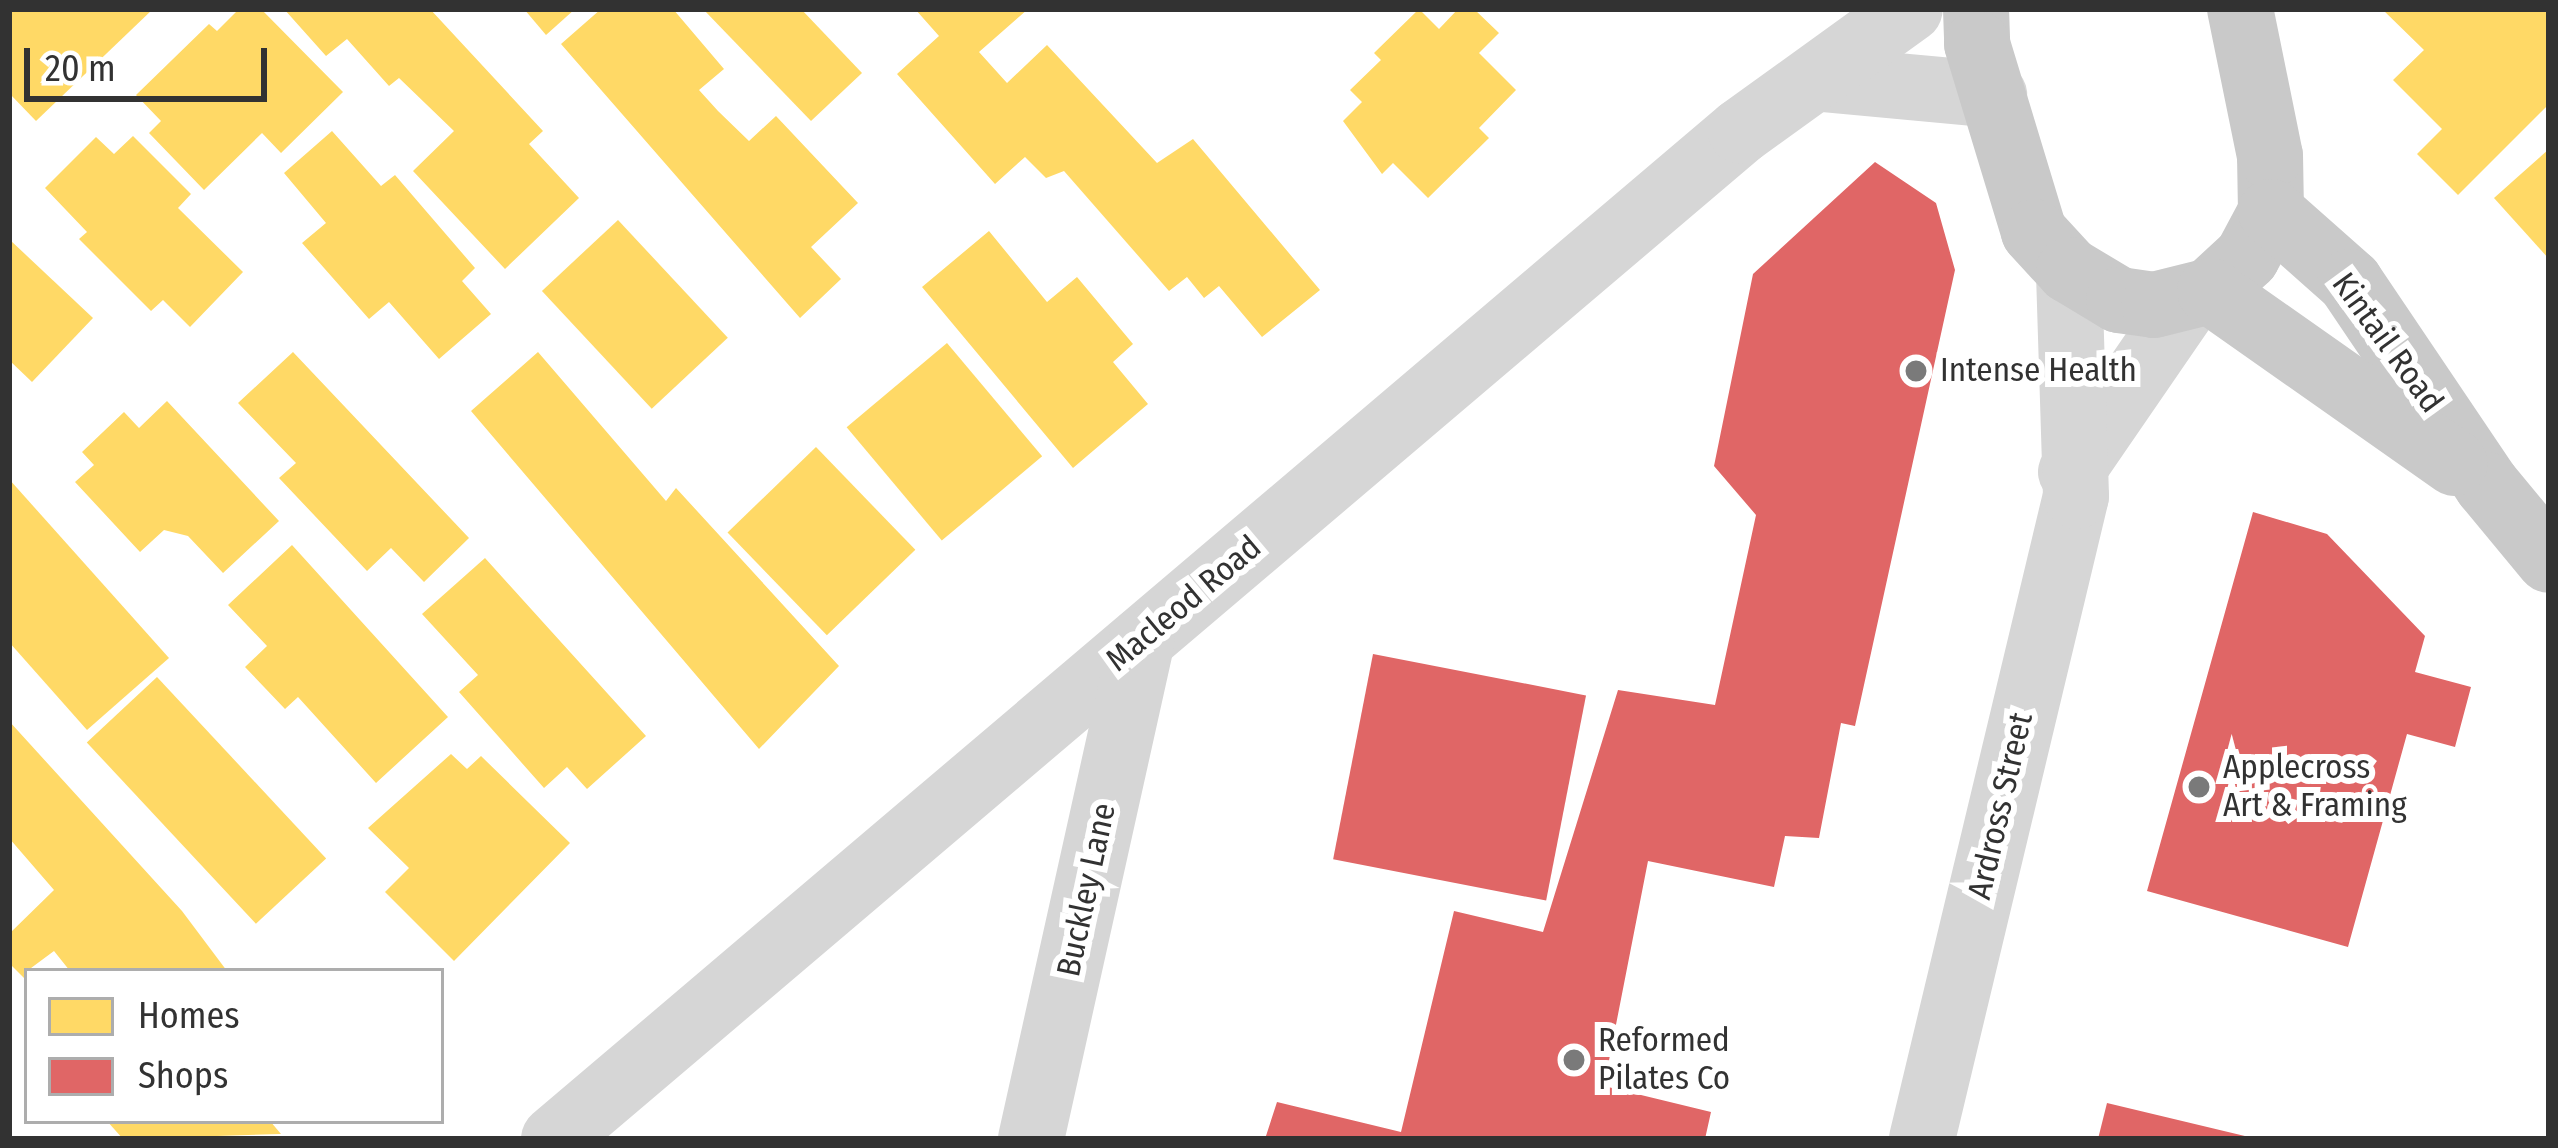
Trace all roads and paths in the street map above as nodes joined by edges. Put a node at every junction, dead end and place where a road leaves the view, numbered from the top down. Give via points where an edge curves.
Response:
1 (1910, 9) edge
2 (1976, 9) edge
3 (2240, 10) edge
4 (1822, 79) junction
5 (1994, 95) junction
6 (2271, 212) junction
7 (2069, 270) junction
8 (2199, 297) junction
9 (2072, 472) junction
10 (2488, 485) junction
11 (2549, 560) edge
12 (1142, 640) junction
13 (554, 1139) edge
14 (1031, 1139) edge
15 (1922, 1139) edge

1 - 4 street, Macleod Road
2 - 5 main road via 1976,44
3 - 6 main road via 2270,156
4 - 5 street
4 - 12 street, Macleod Road via 1741,130
5 - 7 main road via 2034,232
6 - 8 main road via 2247,257
6 - 10 main road, Kintail Road via 2350,282
7 - 8 main road via 2119,300
7 - 9 street, Ardross Street
8 - 9 street
8 - 10 main road, Kintail Road
9 - 15 street, Ardross Street via 2076,496
10 - 11 main road, Kintail Road
12 - 13 street, Macleod Road
12 - 14 street, Buckley Lane

